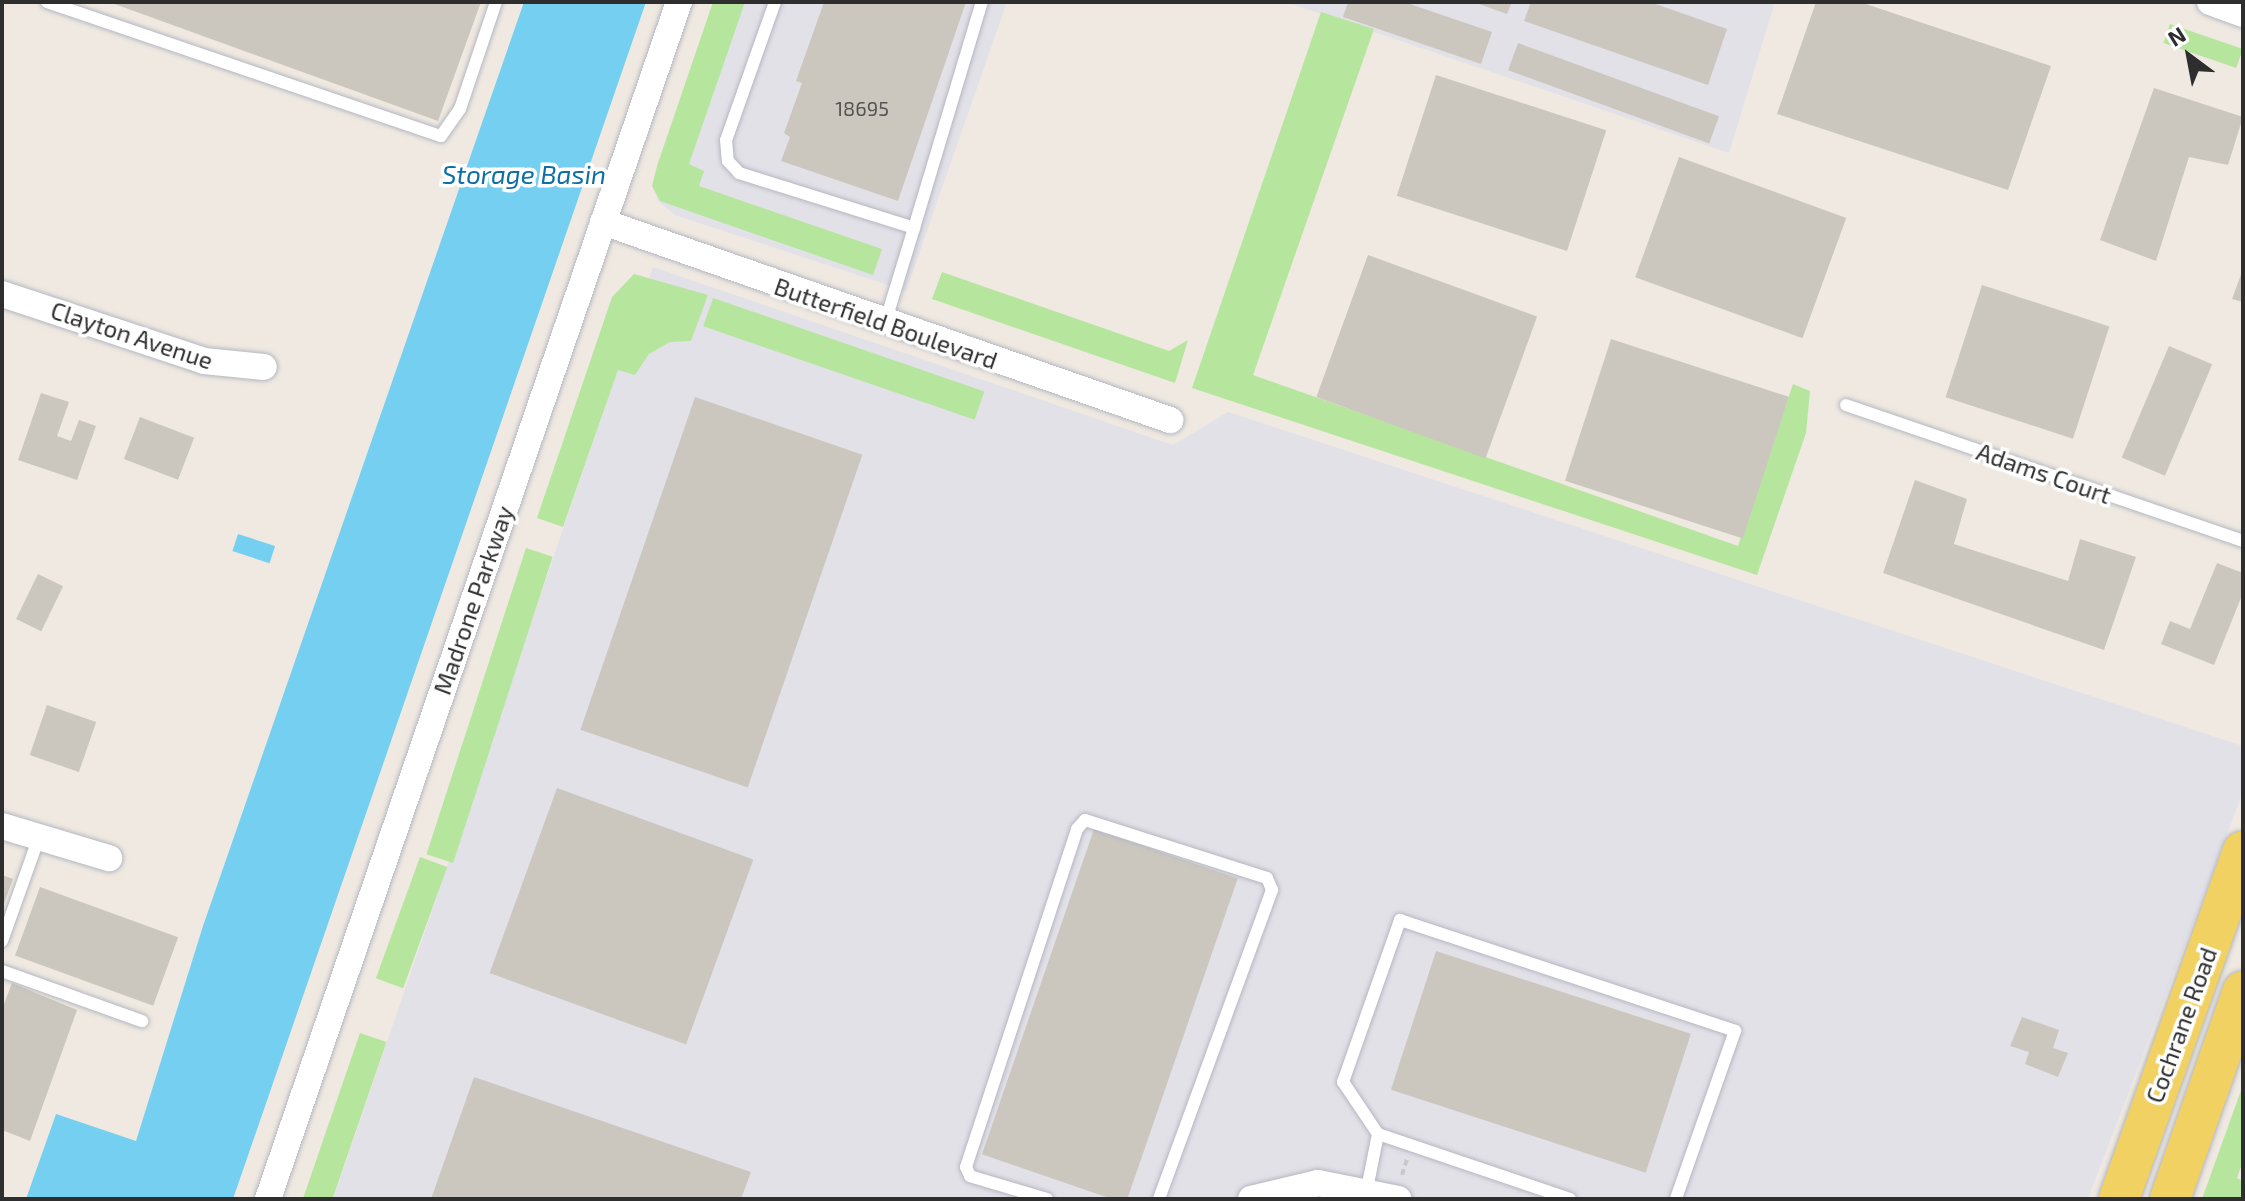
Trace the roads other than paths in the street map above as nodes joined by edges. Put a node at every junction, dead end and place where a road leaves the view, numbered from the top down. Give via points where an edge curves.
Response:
1 (47, 2) edge
2 (496, 2) edge
3 (679, 2) edge
4 (775, 2) edge
5 (982, 2) edge
6 (2210, 2) edge
7 (2243, 14) edge
8 (603, 222) junction
9 (914, 228) junction
10 (2, 294) edge
11 (885, 323) junction
12 (264, 367) dead end
13 (1846, 405) dead end
14 (1170, 420) dead end
15 (2243, 541) edge
16 (2, 826) edge
17 (39, 837) junction
18 (2243, 851) edge
19 (109, 858) dead end
20 (2, 941) edge
21 (2, 971) edge
22 (2243, 991) edge
23 (142, 1021) dead end
24 (1378, 1134) junction
25 (1400, 1187) edge
26 (1367, 1189) junction
27 (268, 1199) edge
28 (1047, 1199) edge
29 (1159, 1199) edge
30 (1251, 1199) edge
31 (1570, 1199) edge
32 (1676, 1199) edge
33 (2119, 1199) edge
34 (2170, 1199) edge

1 - 2 lane via 441,136 460,109
3 - 8 street, Madrone Parkway
4 - 9 lane via 726,140 728,161 739,173
5 - 9 lane
6 - 7 street
8 - 11 street, Butterfield Boulevard
8 - 27 street, Madrone Parkway
9 - 11 lane
10 - 12 street, Clayton Avenue via 204,361
11 - 14 street, Butterfield Boulevard
13 - 15 lane, Adams Court
16 - 17 street
17 - 19 street
17 - 20 lane
18 - 33 main road, Cochrane Road
21 - 23 lane
22 - 34 main road, Cochrane Road
24 - 26 lane
24 - 31 lane
24 - 32 lane via 1343,1082 1400,920 1735,1031
25 - 26 street
26 - 30 street via 1318,1183
28 - 29 lane via 970,1176 966,1167 1077,829 1085,820 1267,878 1272,890

